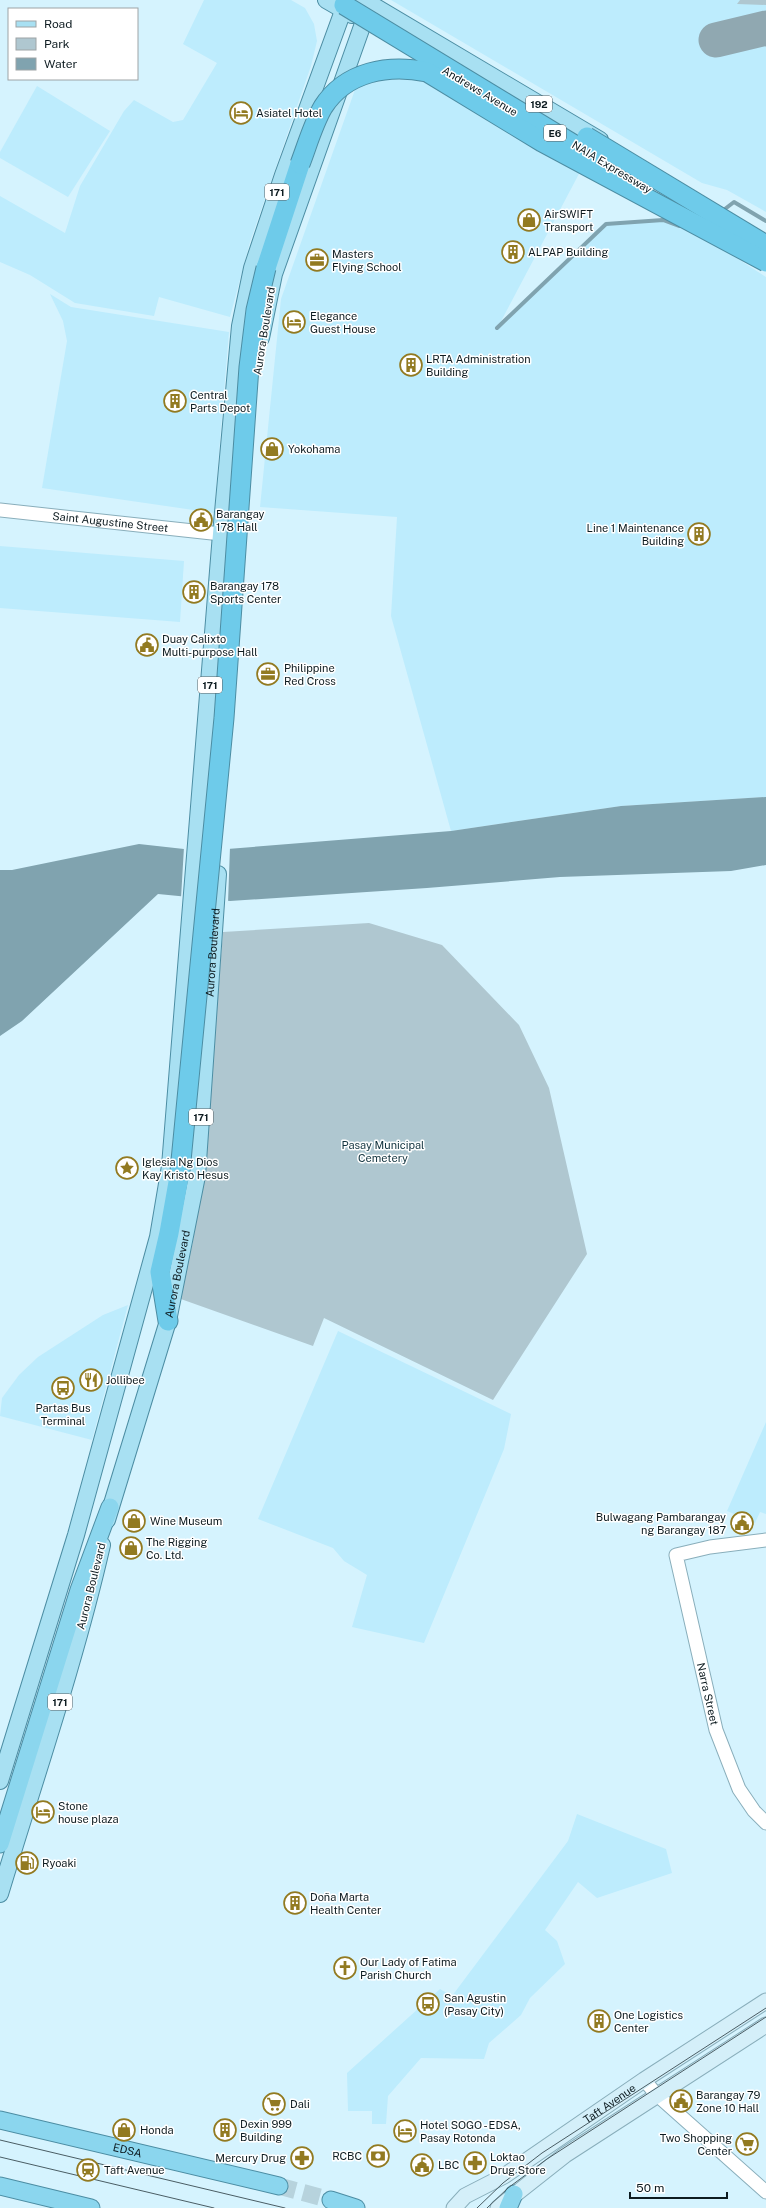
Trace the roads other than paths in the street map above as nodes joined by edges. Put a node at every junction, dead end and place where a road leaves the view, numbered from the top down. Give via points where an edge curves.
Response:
1 (326, 0) edge
2 (353, 2) edge
3 (363, 21) junction
4 (655, 173) junction
5 (646, 191) junction
6 (708, 205) dead end
7 (728, 217) dead end
8 (766, 241) edge
9 (766, 245) edge
10 (766, 262) edge
11 (231, 418) junction
12 (253, 420) junction
13 (0, 510) edge
14 (221, 534) junction
15 (194, 878) junction
16 (217, 879) junction
17 (168, 1321) junction
18 (110, 1507) junction
19 (766, 1540) edge
20 (0, 1781) edge
21 (766, 1823) edge
22 (0, 1844) edge
23 (0, 1894) edge
24 (766, 2001) edge
25 (766, 2024) edge
26 (644, 2080) junction
27 (657, 2095) junction
28 (0, 2120) edge
29 (0, 2186) edge
30 (279, 2186) tunnel mouth
31 (766, 2192) edge
32 (331, 2200) tunnel mouth
33 (511, 2201) edge
34 (91, 2208) edge
35 (356, 2208) edge
36 (454, 2208) edge
37 (498, 2208) edge

1 - 2 main road, Andrews Avenue / 192
2 - 3 main road, Aurora Boulevard / 171
2 - 3 main road, Andrews Avenue / 192
2 - 4 main road, Andrews Avenue / 192
2 - 9 highway, NAIA Expressway / E6, bridge
2 - 10 highway, NAIA Expressway / E6, bridge
2 - 11 main road, Aurora Boulevard / 171 via 283,176 252,268 240,326
3 - 5 main road, Andrews Avenue / 192
3 - 12 main road, Aurora Boulevard / 171 via 274,274 260,347
4 - 5 main road
4 - 6 main road, Andrews Avenue / 192
5 - 10 main road, Andrews Avenue / 192
7 - 8 main road
10 - 17 highway, bridge via 542,142 427,72 408,68 383,68 350,81 334,94 323,108 300,164 266,268 256,318 242,448 224,718 180,1171 160,1272
11 - 12 main road
11 - 14 main road, Aurora Boulevard / 171
12 - 16 main road, Aurora Boulevard / 171
13 - 14 street, Saint Augustine Street
14 - 15 main road, Aurora Boulevard / 171
15 - 16 main road
15 - 20 main road, Aurora Boulevard / 171 via 170,1166 158,1237 76,1535
16 - 17 main road, Aurora Boulevard / 171 via 197,1176
17 - 18 main road, Aurora Boulevard / 171
18 - 22 highway via 79,1590
18 - 23 main road, Aurora Boulevard / 171 via 91,1594
19 - 21 street, Narra Street via 676,1554 716,1730 739,1789 754,1812
24 - 26 main road, Taft Avenue
25 - 27 main road, Taft Avenue
26 - 27 street
26 - 36 main road, Taft Avenue via 504,2176 465,2196
27 - 31 street
27 - 33 main road, Taft Avenue via 565,2155
28 - 30 highway, EDSA
29 - 34 highway
32 - 35 highway
33 - 37 main road, Taft Avenue

